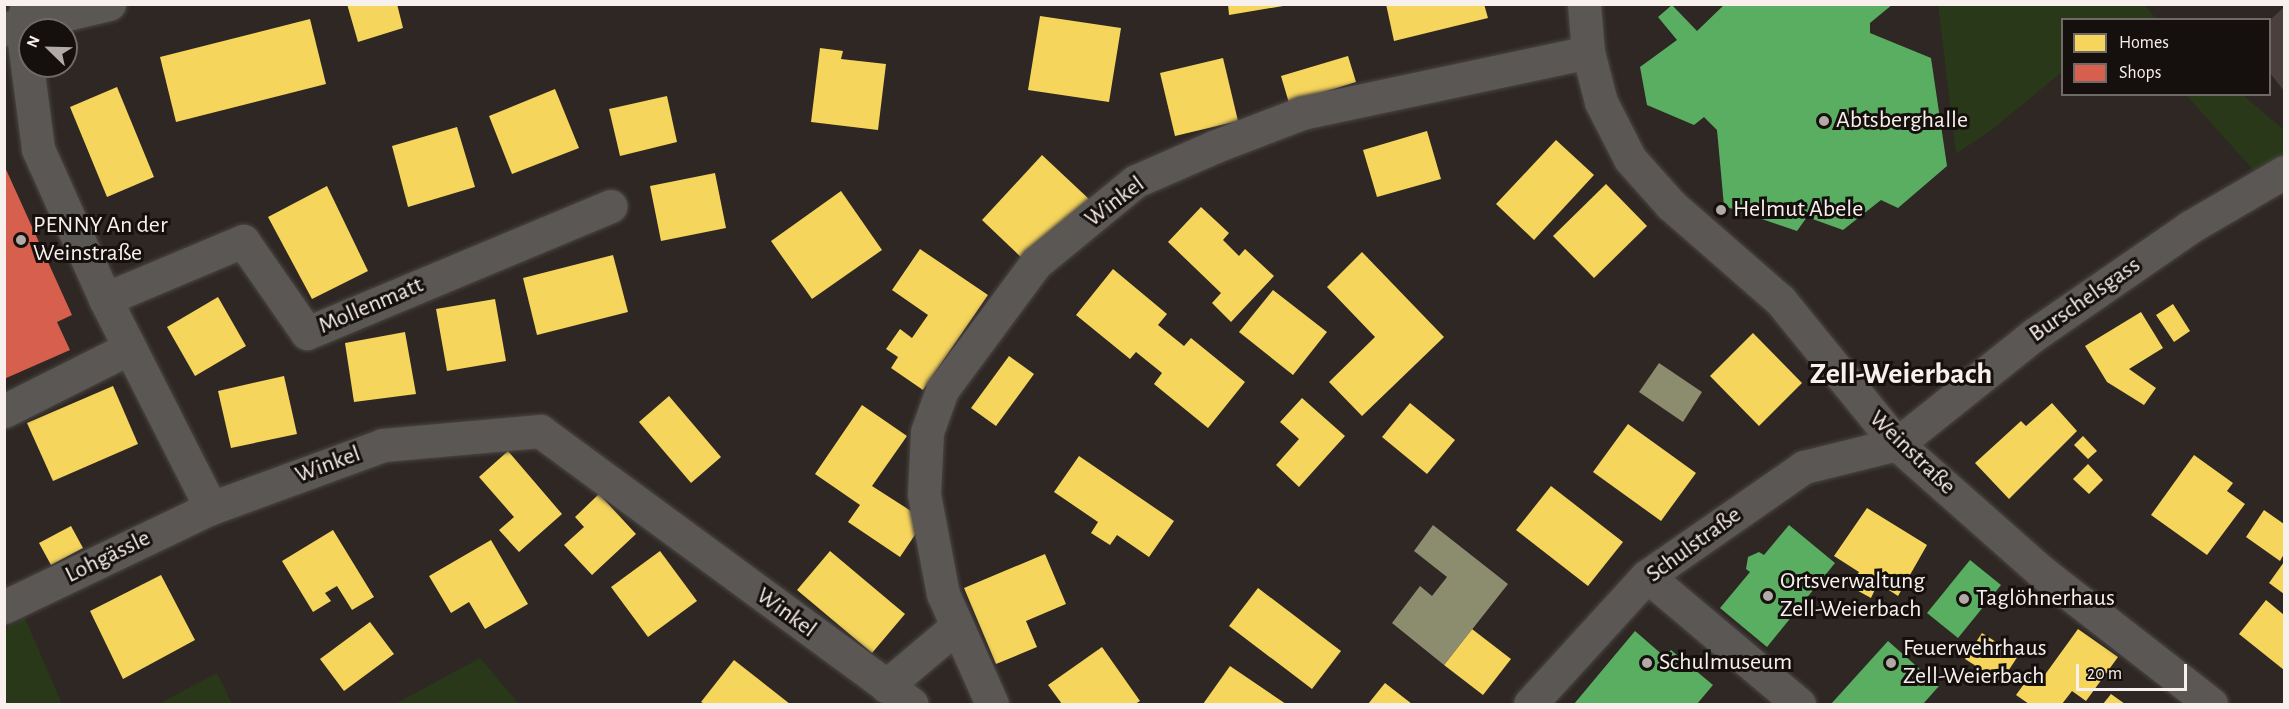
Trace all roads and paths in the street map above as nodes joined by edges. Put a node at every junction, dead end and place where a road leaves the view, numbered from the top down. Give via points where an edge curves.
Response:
1 (109, 4) edge
2 (1584, 4) edge
3 (29, 18) edge
4 (1588, 52) junction
5 (27, 78) edge
6 (2284, 172) edge
7 (611, 206) dead end
8 (105, 300) junction
9 (129, 348) junction
10 (4, 411) edge
11 (1897, 444) junction
12 (211, 508) junction
13 (1647, 576) junction
14 (4, 607) edge
15 (956, 627) junction
16 (898, 695) edge
17 (992, 705) edge
18 (1530, 705) edge
19 (1799, 705) edge
20 (2211, 705) edge

1 - 3 street
2 - 4 street, Weinstraße
4 - 11 street, Weinstraße via 1601,102 1630,159 1671,205 1780,300
4 - 15 street, Winkel via 1302,113 1136,181 1036,263 942,390 927,432 924,494 943,594
5 - 8 street via 38,149
6 - 11 street, Burschelsgass via 2190,227 2035,334
7 - 8 street, Mollenmatt via 307,333 243,241
8 - 9 street
9 - 10 street
9 - 12 street
11 - 13 street, Schulstraße via 1804,467
11 - 20 street, Weinstraße via 2043,573
12 - 14 street, Lohgässle
12 - 16 street, Winkel via 383,445 540,431
13 - 18 street, Schulstraße
13 - 19 street
15 - 16 street, Winkel
15 - 17 street, Winkel

